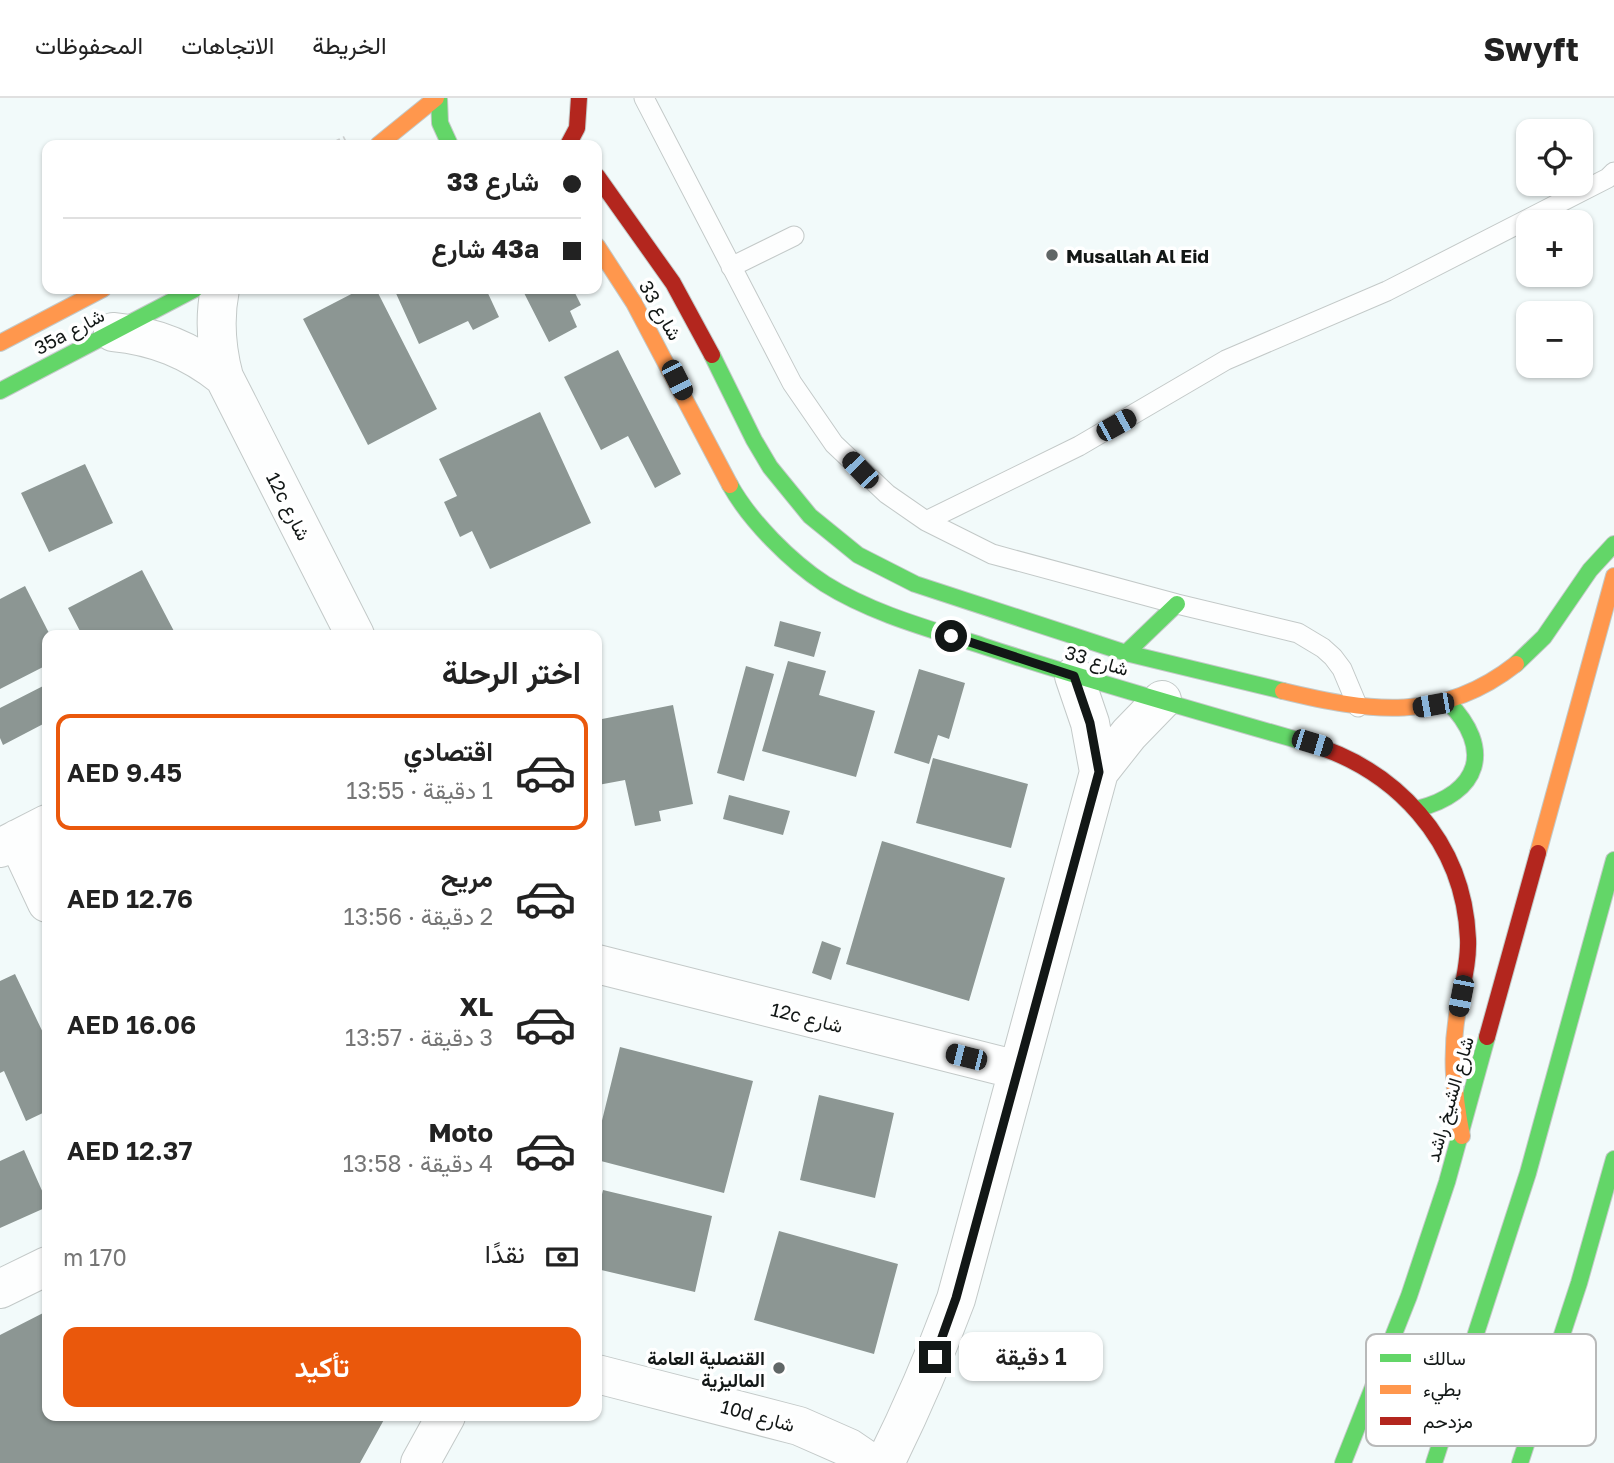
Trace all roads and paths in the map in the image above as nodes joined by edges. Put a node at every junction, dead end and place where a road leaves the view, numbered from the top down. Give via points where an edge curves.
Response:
1 (437, 98) edge
2 (579, 98) edge
3 (643, 98) edge
4 (385, 140) edge
5 (448, 140) edge
6 (572, 140) edge
7 (1614, 172) edge
8 (602, 183) edge
9 (794, 236) dead end
10 (602, 254) edge
11 (731, 267) junction
12 (93, 294) edge
13 (185, 294) edge
14 (219, 294) edge
15 (113, 332) junction
16 (0, 343) edge
17 (224, 377) junction
18 (0, 391) edge
19 (926, 522) junction
20 (1614, 544) edge
21 (1614, 576) edge
22 (1177, 604) junction
23 (352, 630) edge
24 (1126, 653) junction
25 (1074, 676) junction
26 (1162, 700) junction
27 (1448, 702) junction
28 (1358, 707) junction
29 (1099, 772) junction
30 (1418, 809) junction
31 (21, 837) edge
32 (1614, 860) edge
33 (42, 890) edge
34 (602, 965) edge
35 (1018, 1070) junction
36 (1462, 1136) junction
37 (1614, 1159) edge
38 (42, 1268) edge
39 (0, 1289) edge
40 (1394, 1334) edge
41 (1476, 1334) edge
42 (1562, 1334) edge
43 (602, 1375) edge
44 (1366, 1405) edge
45 (443, 1421) edge
46 (1440, 1446) edge
47 (1526, 1446) edge
48 (420, 1463) edge
49 (871, 1463) edge
50 (885, 1463) edge
51 (1343, 1463) edge
52 (1434, 1463) edge
53 (1520, 1463) edge

1 - 4 main road
1 - 5 main road
2 - 6 main road
3 - 11 lane
7 - 19 lane via 1387,290 1226,360 1079,446
8 - 24 main road, شارع 33 via 673,283 770,467 810,516 859,555 915,584
9 - 11 lane
10 - 25 main road, شارع 33 via 634,303 733,490 752,517 800,566 887,615
11 - 19 lane via 792,383 834,444 887,494
12 - 16 main road, 35a شارع
13 - 15 main road, 35a شارع
14 - 17 street, 12c شارع via 216,342
15 - 17 street, 12c شارع via 172,345
15 - 18 main road, 35a شارع
17 - 23 street, 12c شارع
19 - 22 lane via 992,554
20 - 27 main road, شارع 33 via 1524,658 1501,676
21 - 36 main road, شارع الشيخ راشد
22 - 24 main road
22 - 28 lane via 1312,639 1342,669
24 - 28 main road, شارع 33
25 - 26 main road, شارع 33
25 - 29 street via 1090,723
26 - 29 street
26 - 30 main road, شارع 33 via 1334,750 1373,770
27 - 28 main road, شارع 33 via 1389,710
27 - 30 main road via 1469,723 1476,752 1474,767 1458,793
29 - 35 street
30 - 36 main road, شارع 33 via 1448,857 1465,911 1466,968 1452,1066
31 - 33 street
32 - 41 main road via 1528,1173
34 - 35 street, 12c شارع
35 - 50 street via 956,1298 930,1369
36 - 40 main road, شارع الشيخ راشد
37 - 42 main road
38 - 39 street
43 - 49 street, 10d شارع via 799,1426 825,1435
44 - 51 main road, شارع الشيخ راشد
45 - 48 street
46 - 52 main road
47 - 53 main road

